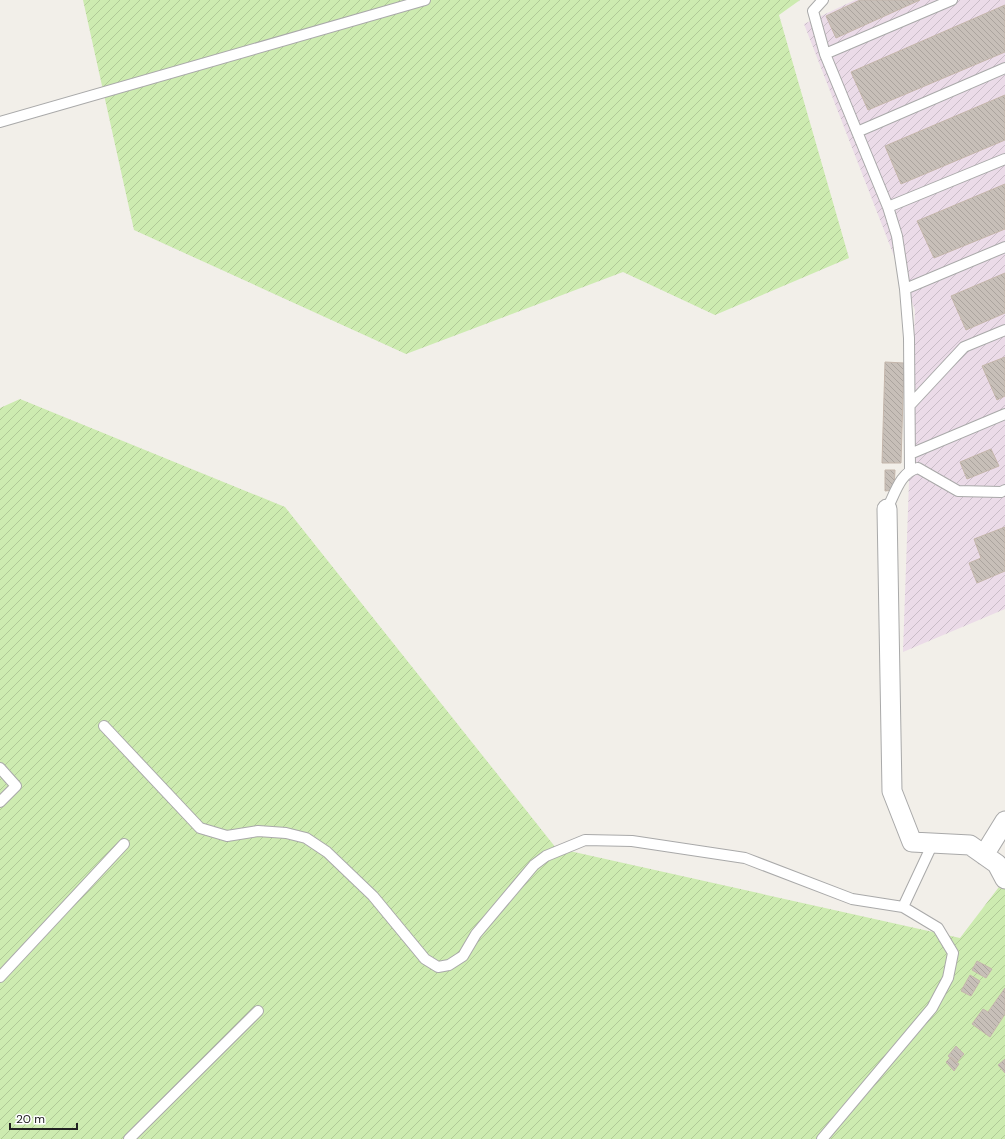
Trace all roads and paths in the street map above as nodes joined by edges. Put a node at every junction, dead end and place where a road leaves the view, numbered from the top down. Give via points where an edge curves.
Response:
1 (424, 0) edge
2 (823, 0) edge
3 (952, 0) edge
4 (825, 54) junction
5 (1005, 68) edge
6 (0, 122) edge
7 (857, 132) junction
8 (1005, 159) edge
9 (888, 207) junction
10 (1005, 247) edge
11 (905, 288) junction
12 (1005, 330) edge
13 (910, 405) junction
14 (1005, 414) edge
15 (910, 454) junction
16 (910, 469) junction
17 (1005, 490) edge
18 (887, 509) joint
19 (104, 726) dead end
20 (0, 768) edge
21 (0, 802) edge
22 (1005, 821) edge
23 (933, 843) junction
24 (124, 844) dead end
25 (984, 856) junction
26 (1005, 879) edge
27 (904, 907) junction
28 (0, 977) edge
29 (258, 1012) dead end
30 (129, 1139) edge
31 (822, 1139) edge

1 - 6 lane
2 - 4 lane via 813,11
3 - 4 lane
4 - 7 lane
5 - 7 lane
7 - 9 lane
8 - 9 lane
9 - 11 lane via 897,236
10 - 11 lane
11 - 13 lane
12 - 13 lane via 964,347
13 - 15 lane
14 - 15 lane
15 - 16 lane
16 - 17 lane via 918,468 958,491
16 - 18 lane via 903,476
18 - 23 street via 892,791 912,842
19 - 27 lane via 200,828 227,836 258,831 286,832 306,838 327,852 373,896 425,959 438,967 449,965 463,956 476,934 534,865 546,856 585,840 632,841 745,858 852,899
20 - 21 lane via 16,786
22 - 25 street
23 - 25 street via 970,845
23 - 27 lane
24 - 28 lane
25 - 26 street via 996,864
27 - 31 lane via 938,928 953,953 948,978 932,1008
29 - 30 lane

